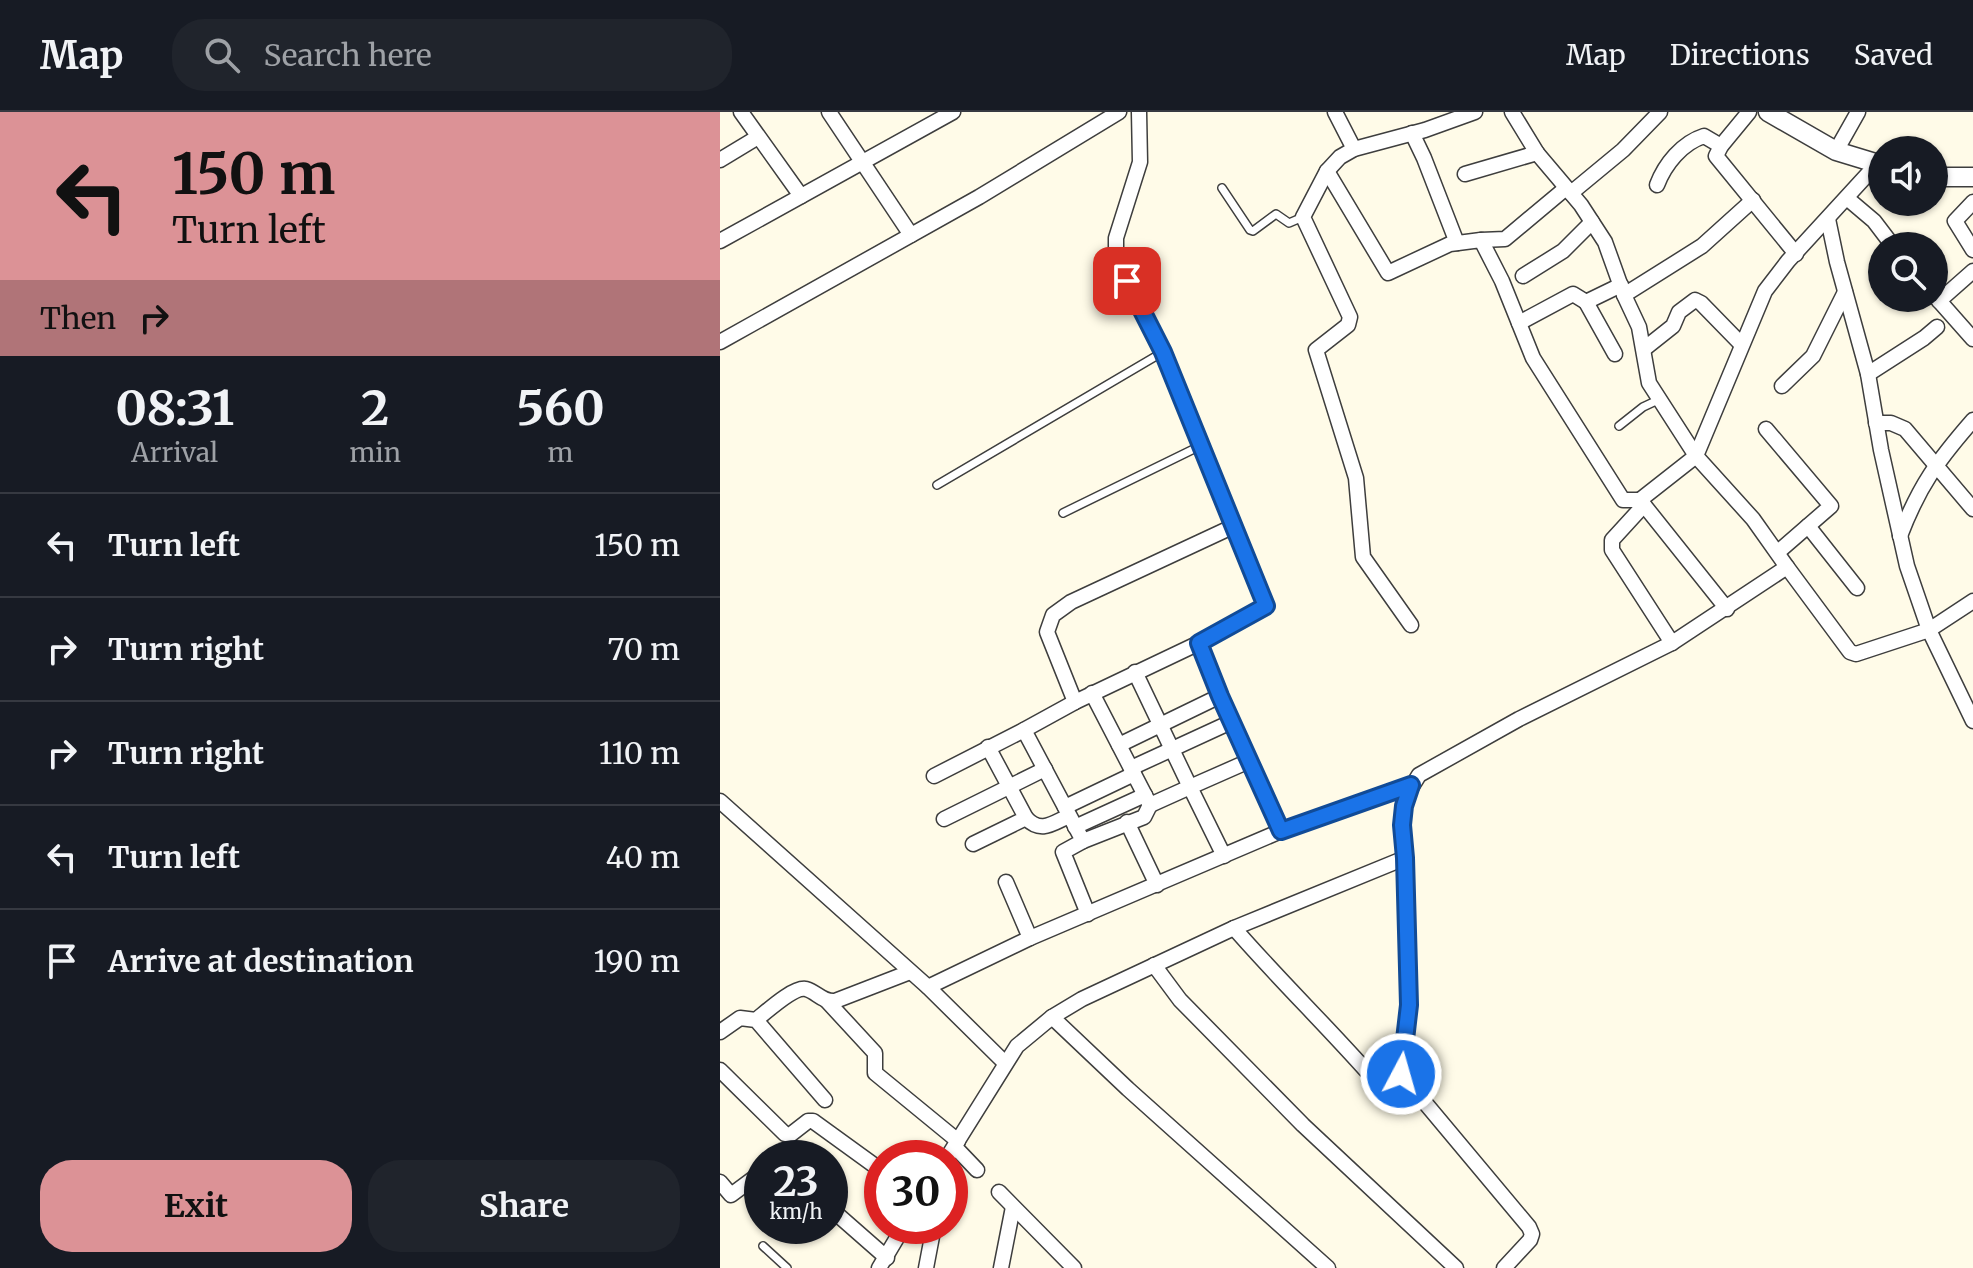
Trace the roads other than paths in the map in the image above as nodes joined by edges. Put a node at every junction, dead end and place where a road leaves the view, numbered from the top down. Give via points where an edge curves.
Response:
1 (741, 112) edge
2 (829, 112) edge
3 (953, 112) edge
4 (1119, 112) edge
5 (1139, 112) edge
6 (1335, 112) edge
7 (1475, 112) edge
8 (1512, 112) edge
9 (1660, 112) edge
10 (1749, 112) edge
11 (1768, 112) edge
12 (1789, 112) edge
13 (1858, 112) edge
14 (1412, 133) junction
15 (758, 137) junction
16 (1721, 146) junction
17 (1354, 149) junction
18 (1844, 149) junction
19 (1537, 153) junction
20 (720, 160) edge
21 (1868, 160) edge
22 (862, 162) junction
23 (1327, 171) junction
24 (1465, 174) dead end
25 (1868, 177) edge
26 (1948, 177) edge
27 (1973, 177) edge
28 (1657, 185) dead end
29 (1222, 188) dead end
30 (1568, 190) junction
31 (801, 196) junction
32 (1848, 199) junction
33 (1753, 200) junction
34 (1973, 202) edge
35 (1303, 217) junction
36 (1828, 219) junction
37 (1592, 222) junction
38 (1881, 232) edge
39 (911, 235) junction
40 (1481, 240) junction
41 (720, 241) edge
42 (1457, 243) junction
43 (1973, 250) edge
44 (1796, 254) junction
45 (1973, 271) edge
46 (1523, 276) dead end
47 (1622, 290) junction
48 (1948, 290) edge
49 (1845, 292) junction
50 (1586, 302) junction
51 (1948, 311) edge
52 (1519, 323) junction
53 (1937, 327) dead end
54 (1973, 339) edge
55 (720, 342) edge
56 (1741, 344) junction
57 (1644, 349) junction
58 (1163, 352) junction
59 (1615, 354) dead end
60 (1868, 374) junction
61 (1782, 386) dead end
62 (1658, 400) junction
63 (1973, 420) edge
64 (1876, 423) junction
65 (1619, 426) dead end
66 (1766, 429) dead end
67 (1200, 446) junction
68 (1696, 456) junction
69 (1935, 465) junction
70 (937, 485) dead end
71 (1642, 502) junction
72 (1973, 509) edge
73 (1063, 513) dead end
74 (1808, 526) junction
75 (1232, 527) junction
76 (1900, 537) junction
77 (1778, 552) junction
78 (1787, 567) junction
79 (1857, 588) dead end
80 (1973, 601) edge
81 (1727, 609) junction
82 (1411, 625) dead end
83 (1929, 630) junction
84 (1199, 643) junction
85 (1672, 643) junction
86 (1135, 672) junction
87 (1092, 693) junction
88 (1220, 696) junction
89 (1075, 702) junction
90 (1973, 721) edge
91 (1231, 722) junction
92 (1159, 724) junction
93 (1024, 730) junction
94 (1119, 745) junction
95 (988, 747) junction
96 (1171, 749) junction
97 (1249, 761) junction
98 (1045, 769) junction
99 (1133, 771) junction
100 (934, 776) dead end
101 (1411, 785) junction
102 (1009, 787) junction
103 (1190, 787) junction
104 (1148, 800) junction
105 (721, 804) edge
106 (1026, 818) junction
107 (944, 819) dead end
108 (1127, 822) junction
109 (1073, 823) junction
110 (1281, 831) junction
111 (973, 844) dead end
112 (1224, 856) junction
113 (1405, 858) junction
114 (1006, 882) dead end
115 (1157, 885) junction
116 (1088, 914) junction
117 (1234, 928) junction
118 (1030, 938) junction
119 (1154, 965) junction
120 (910, 972) junction
121 (928, 987) junction
122 (827, 1001) junction
123 (1052, 1017) junction
124 (756, 1020) junction
125 (720, 1032) edge
126 (1005, 1063) junction
127 (720, 1070) edge
128 (1401, 1074) junction
129 (825, 1100) dead end
130 (944, 1140) edge
131 (958, 1140) edge
132 (864, 1158) edge
133 (968, 1162) edge
134 (977, 1170) dead end
135 (720, 1182) edge
136 (744, 1185) edge
137 (999, 1192) dead end
138 (1013, 1207) junction
139 (848, 1227) edge
140 (894, 1244) edge
141 (931, 1244) edge
142 (763, 1246) dead end
143 (883, 1263) edge
144 (787, 1268) edge
145 (926, 1268) edge
146 (1001, 1268) edge
147 (1074, 1268) edge
148 (1328, 1268) edge
149 (1456, 1268) edge
150 (1504, 1268) edge

1 - 15 street
2 - 22 street
3 - 22 street
4 - 39 street
5 - 58 street via 1140,162 1116,238 1116,257
6 - 17 street
7 - 14 street
8 - 19 street
9 - 30 street via 1623,150
10 - 16 street
11 - 18 street
12 - 18 street
13 - 18 street
14 - 17 street
14 - 42 street
15 - 20 street
15 - 31 street
16 - 28 street via 1698,138 1669,161
16 - 33 street via 1716,156
17 - 23 street
18 - 21 street
19 - 24 street
19 - 30 street
22 - 31 street
22 - 39 street
23 - 35 street
23 - 42 street via 1388,273
25 - 32 street
26 - 27 street
29 - 35 lane via 1250,230 1276,214 1289,223
30 - 37 street
30 - 40 street via 1505,239
31 - 41 street
32 - 36 street
32 - 38 street
33 - 44 street
33 - 47 street via 1702,246
34 - 43 street via 1955,221
35 - 82 street via 1350,317 1348,325 1316,350 1356,478 1363,557
36 - 44 street
36 - 49 street
37 - 46 street via 1563,251
37 - 47 street
39 - 55 street
40 - 42 street
40 - 52 street
44 - 56 street via 1765,291
45 - 48 street
47 - 50 street
47 - 57 street
49 - 60 street
49 - 61 street via 1813,356
50 - 52 street via 1573,294
50 - 59 street
51 - 54 street
52 - 71 street via 1533,358 1623,500
53 - 60 street
56 - 57 street via 1695,300
56 - 68 street
57 - 62 street via 1649,383
58 - 67 street
58 - 70 lane
60 - 64 street
62 - 65 lane
62 - 68 street
63 - 69 street
64 - 69 street via 1905,429
64 - 76 street
66 - 74 street via 1830,503
67 - 73 lane
67 - 75 street
68 - 71 street
68 - 77 street
69 - 72 street
69 - 76 street
71 - 81 street
71 - 85 street via 1612,540 1612,550
74 - 77 street
74 - 79 street
75 - 84 street via 1266,606
75 - 89 street via 1053,615 1047,632
76 - 83 street
77 - 78 street
78 - 81 street
78 - 83 street via 1850,652
80 - 83 street
81 - 85 street
83 - 90 street
84 - 86 street
84 - 88 street
85 - 101 street via 1519,719 1419,775
86 - 87 street
86 - 92 street
87 - 89 street
87 - 94 street
88 - 91 street
88 - 92 street
89 - 93 street
91 - 96 street
91 - 97 street
92 - 94 street
92 - 96 street
93 - 95 street
93 - 98 street
94 - 99 street
95 - 100 street
95 - 102 street
96 - 99 street
96 - 103 street
97 - 103 street
97 - 110 street
98 - 102 street
98 - 109 street
99 - 104 street
99 - 109 street
101 - 110 street
101 - 113 street via 1402,825
102 - 106 street
102 - 107 street
103 - 104 street
103 - 112 street
104 - 108 street via 1144,817
104 - 109 street
105 - 120 street
106 - 109 street via 1043,828
106 - 111 street
108 - 109 street
108 - 115 street
109 - 116 street via 1063,852
110 - 112 street
112 - 115 street
113 - 117 street
113 - 128 street via 1409,1005
114 - 118 street
115 - 116 street
116 - 118 street
117 - 119 street
117 - 128 street via 1379,1085 1385,1087
118 - 121 street
119 - 123 street
119 - 149 street via 1180,1000 1303,1125
120 - 121 street
120 - 122 street
121 - 126 street
122 - 124 street via 801,988
122 - 130 street via 875,1053 875,1073
123 - 126 street
123 - 148 street
124 - 125 street via 740,1018
124 - 129 street
126 - 131 street
127 - 132 street via 785,1134 813,1121
128 - 150 street via 1529,1227 1530,1240
133 - 134 street
135 - 136 street via 731,1195
137 - 138 street
138 - 146 street
138 - 147 street
139 - 143 street
140 - 143 street
141 - 145 street
142 - 144 lane

